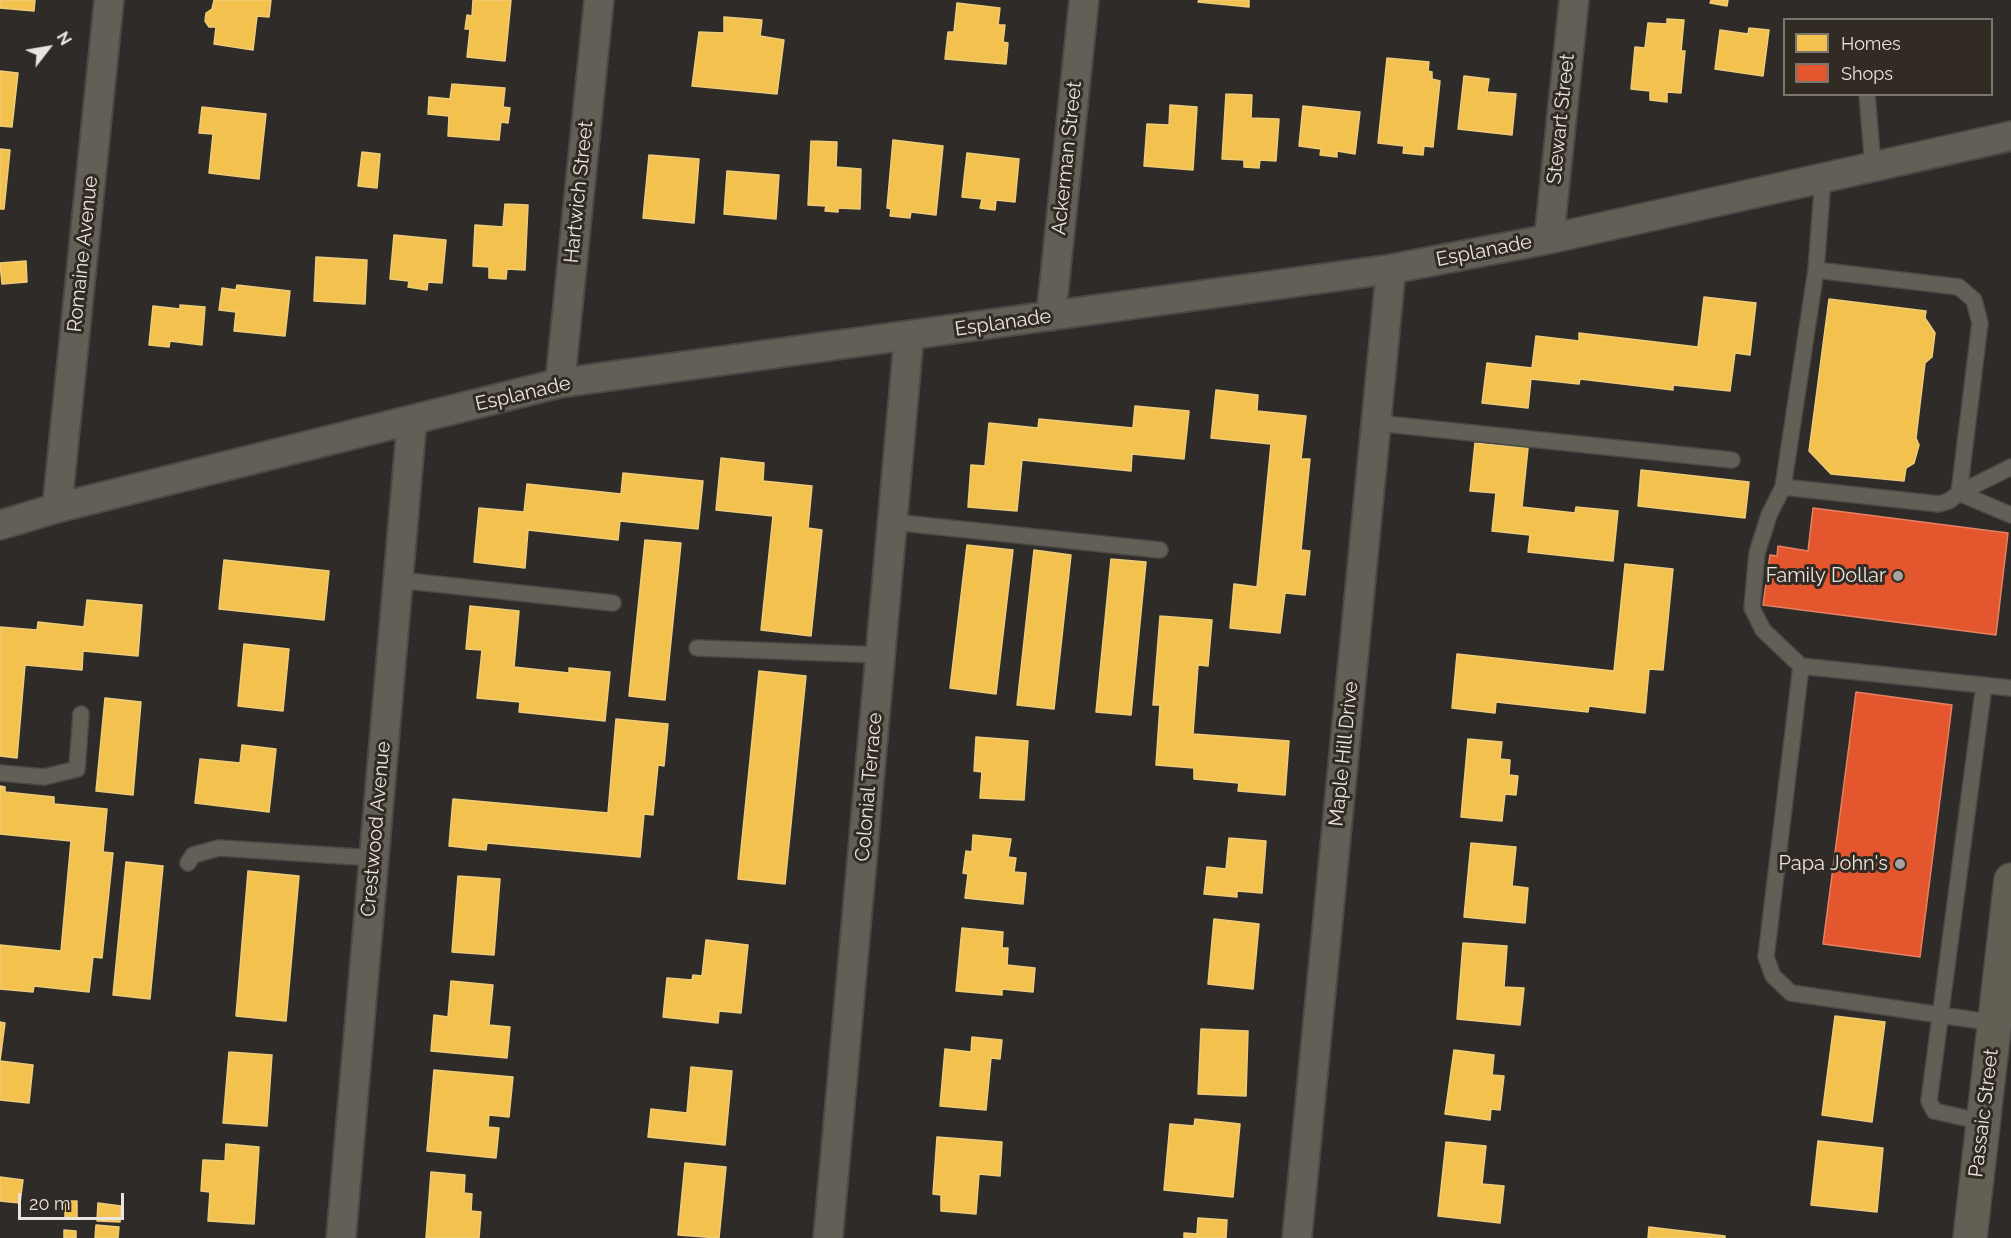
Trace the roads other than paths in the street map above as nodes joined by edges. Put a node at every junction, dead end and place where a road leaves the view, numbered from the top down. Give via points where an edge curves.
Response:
1 (108, 0) edge
2 (599, 0) edge
3 (1084, 0) edge
4 (1574, 0) edge
5 (1867, 96) edge
6 (2011, 136) edge
7 (1873, 167) junction
8 (1823, 178) junction
9 (1549, 239) junction
10 (1391, 269) junction
11 (1816, 270) junction
12 (1051, 316) junction
13 (909, 336) junction
14 (560, 383) junction
15 (412, 420) junction
16 (1376, 423) junction
17 (1732, 460) dead end
18 (2011, 468) edge
19 (1783, 488) junction
20 (1959, 493) junction
21 (57, 508) junction
22 (2011, 515) edge
23 (892, 522) junction
24 (0, 525) edge
25 (1160, 550) dead end
26 (398, 580) junction
27 (613, 603) dead end
28 (697, 648) dead end
29 (880, 655) junction
30 (1801, 666) junction
31 (1984, 685) junction
32 (2011, 688) edge
33 (81, 714) dead end
34 (0, 773) edge
35 (374, 858) junction
36 (188, 863) dead end
37 (2011, 880) edge
38 (1940, 1015) junction
39 (1995, 1023) junction
40 (1983, 1122) junction
41 (341, 1238) edge
42 (828, 1238) edge
43 (1297, 1238) edge
44 (1970, 1238) edge

1 - 21 street, Romaine Avenue
2 - 14 street, Hartwich Street
3 - 12 street, Ackerman Street
4 - 9 street, Stewart Street
5 - 7 lane
6 - 7 street, Esplanade
7 - 8 street, Esplanade
8 - 9 street, Esplanade
8 - 11 lane
9 - 10 street, Esplanade
10 - 12 street, Esplanade
10 - 16 street, Maple Hill Drive
11 - 19 lane
11 - 20 lane via 1959,287 1974,300 1980,323
12 - 13 street, Esplanade
13 - 14 street, Esplanade
13 - 23 street, Colonial Terrace
14 - 15 street, Esplanade
15 - 21 street, Esplanade
15 - 26 street, Crestwood Avenue
16 - 17 lane
16 - 43 street, Maple Hill Drive
18 - 20 lane
19 - 20 lane via 1940,504
19 - 30 lane via 1757,553 1752,608 1763,630
20 - 22 lane
21 - 24 street, Esplanade
23 - 25 lane
23 - 29 street, Colonial Terrace
26 - 27 lane
26 - 35 street, Crestwood Avenue
28 - 29 lane
29 - 42 street, Colonial Terrace
30 - 31 lane
30 - 38 lane via 1766,957 1773,976 1791,993
31 - 32 lane
31 - 38 lane
33 - 34 lane via 77,769 44,777
35 - 36 lane via 219,848 193,855
35 - 41 street, Crestwood Avenue
37 - 39 main road, Passaic Street
38 - 39 lane
38 - 40 lane via 1929,1101 1934,1111
39 - 40 main road, Passaic Street
40 - 44 main road, Passaic Street

